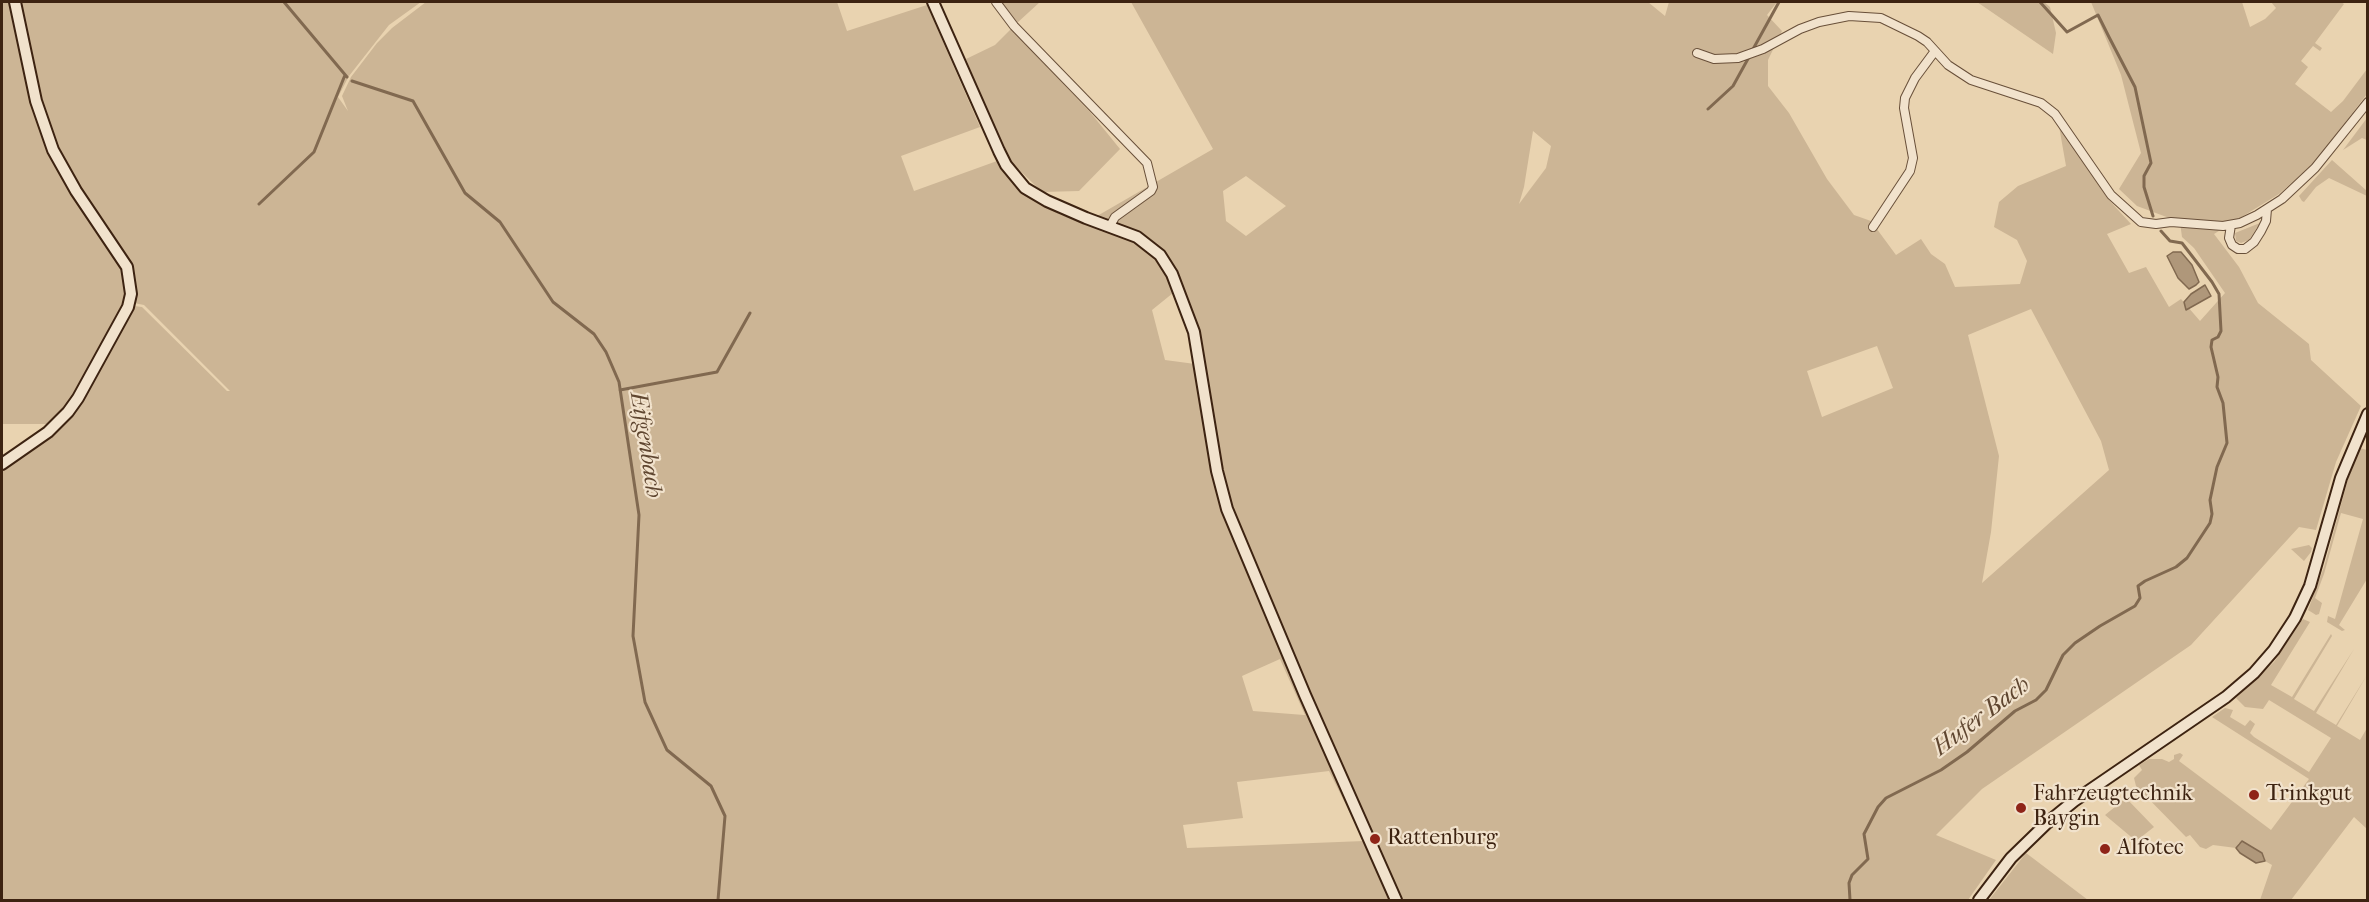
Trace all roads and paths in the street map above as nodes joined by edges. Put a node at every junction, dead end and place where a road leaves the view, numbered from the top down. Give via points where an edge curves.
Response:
1 (15, 2) edge
2 (933, 2) edge
3 (996, 2) edge
4 (1935, 51) junction
5 (1697, 53) dead end
6 (2367, 102) edge
7 (2267, 209) junction
8 (2231, 225) junction
9 (1110, 226) junction
10 (1873, 227) dead end
11 (2367, 414) edge
12 (2, 464) edge
13 (1396, 900) edge
14 (1979, 900) edge

1 - 12 street via 36,101 53,150 127,267 131,294 128,307 68,412 48,432
2 - 9 street via 1006,165 1025,188 1057,206
3 - 9 street via 1014,26 1147,163 1151,191 1115,217
4 - 5 street via 1918,36 1870,15 1800,28 1738,58 1714,59
4 - 8 street via 1971,80 2042,103 2055,114 2111,195 2140,222
4 - 10 street via 1905,98 1913,158 1910,171
6 - 7 street via 2315,168
7 - 8 street
7 - 8 street via 2264,225 2245,249 2230,242
9 - 13 street via 1137,237 1159,253 1188,310 1227,509
11 - 14 street via 2341,478 2310,586 2274,650 2220,702 2052,818 2010,858

